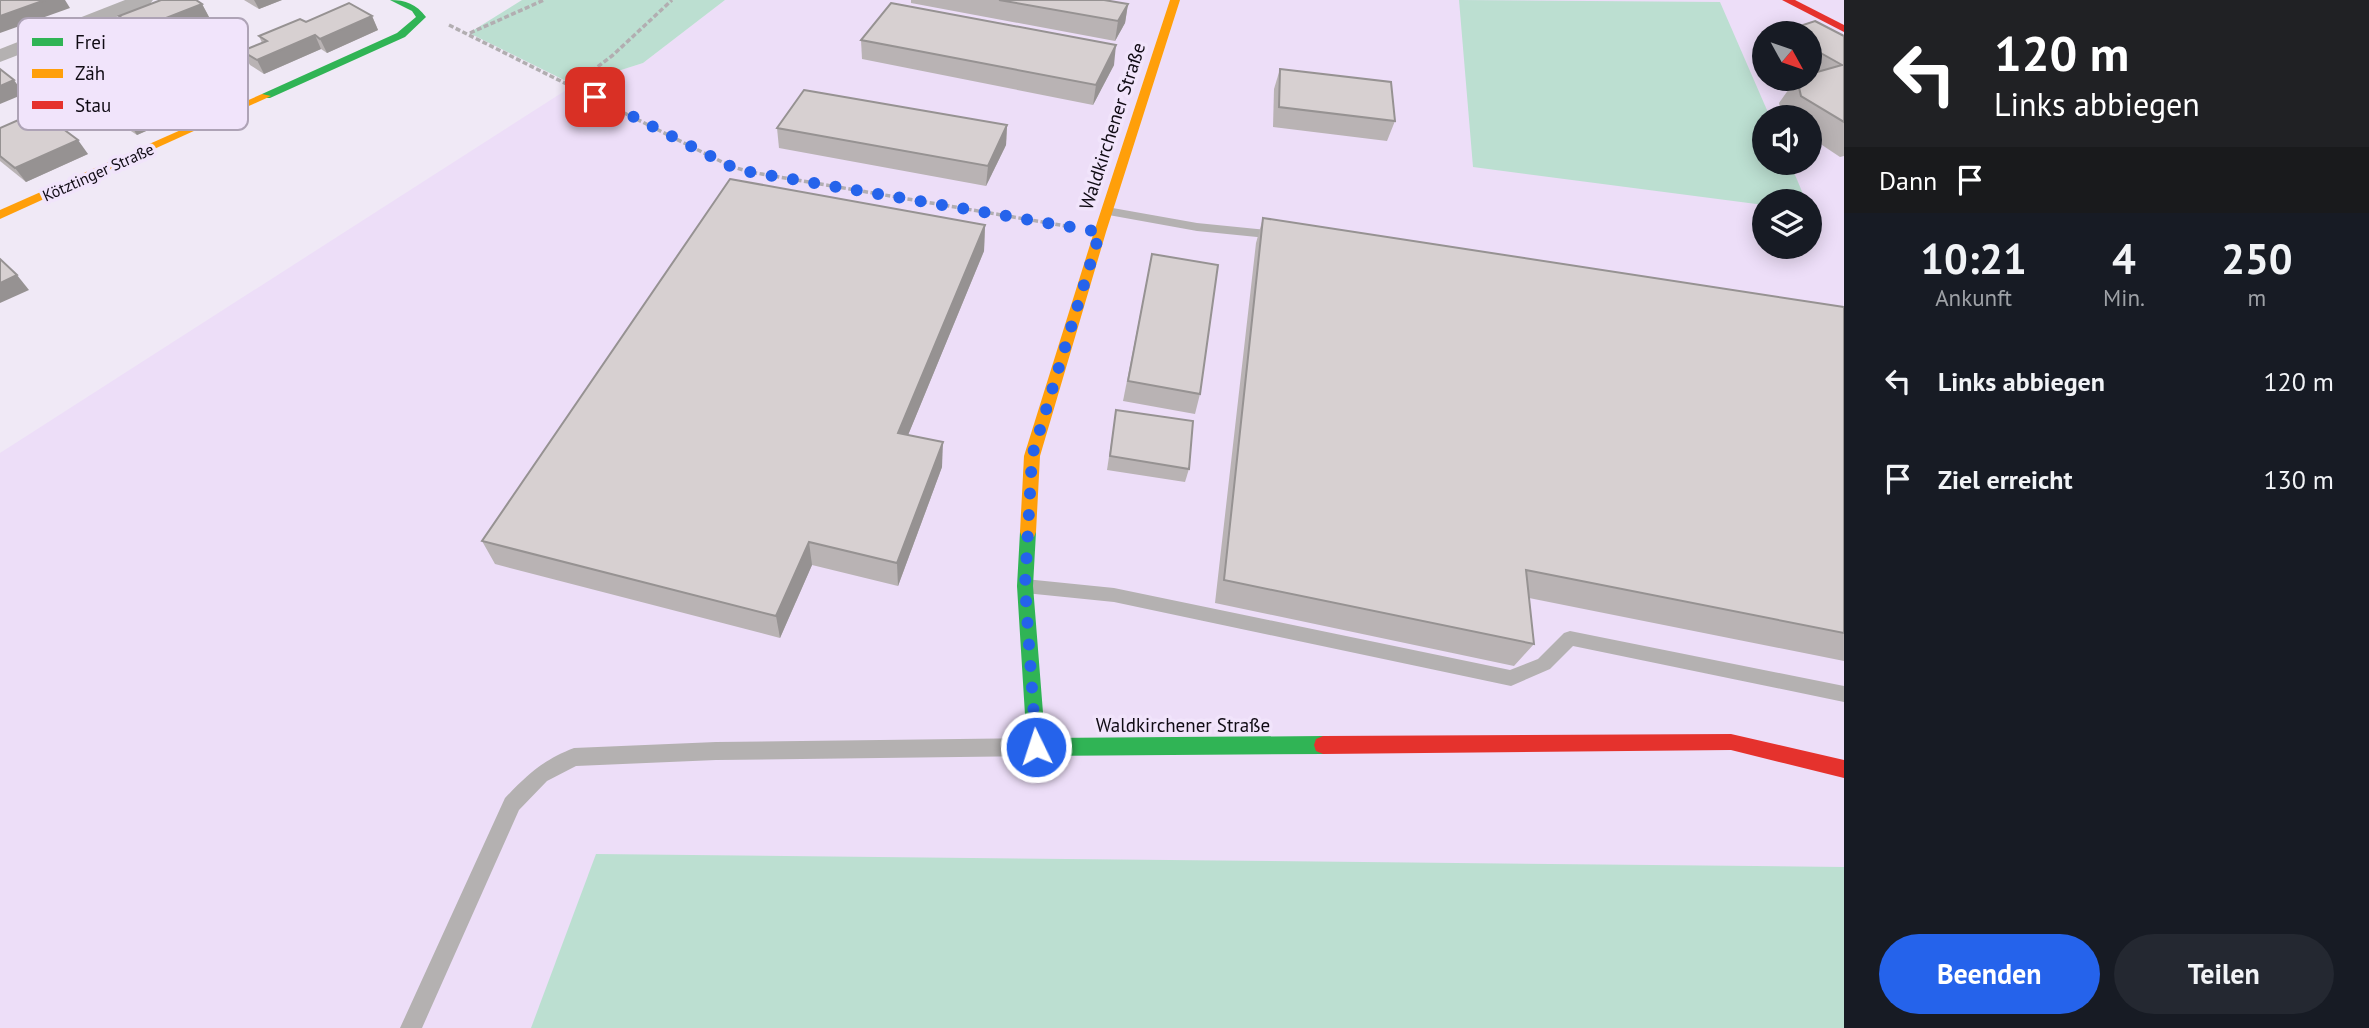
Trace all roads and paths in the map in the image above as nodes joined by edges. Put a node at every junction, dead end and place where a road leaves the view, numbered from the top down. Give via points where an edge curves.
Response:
1 (143, 0) edge
2 (395, 0) edge
3 (544, 0) edge
4 (672, 0) edge
5 (1175, 0) edge
6 (1787, 0) edge
7 (96, 18) edge
8 (421, 18) junction
9 (1844, 29) edge
10 (469, 33) junction
11 (18, 48) edge
12 (0, 55) edge
13 (573, 85) junction
14 (248, 104) edge
15 (190, 130) edge
16 (1107, 211) junction
17 (0, 215) edge
18 (1100, 232) junction
19 (1295, 237) edge
20 (1025, 586) junction
21 (1844, 694) edge
22 (1036, 747) junction
23 (1844, 768) edge
24 (411, 1028) edge

1 - 7 street
2 - 8 street via 415,9
3 - 10 path
4 - 13 path via 600,69
5 - 16 street, Waldkirchener Straße
6 - 9 street
8 - 10 path
8 - 14 street, Kötztinger Straße via 401,35
10 - 13 path
11 - 12 street
13 - 18 path via 750,172
15 - 17 street, Kötztinger Straße
16 - 18 street, Waldkirchener Straße
16 - 19 lane via 1197,227
18 - 20 street, Waldkirchener Straße via 1032,456
20 - 21 lane via 1114,595 1511,678 1544,664 1570,638
20 - 22 street, Waldkirchener Straße
22 - 23 street, Waldkirchener Straße via 1731,742
22 - 24 lane via 574,757 540,775 512,804

